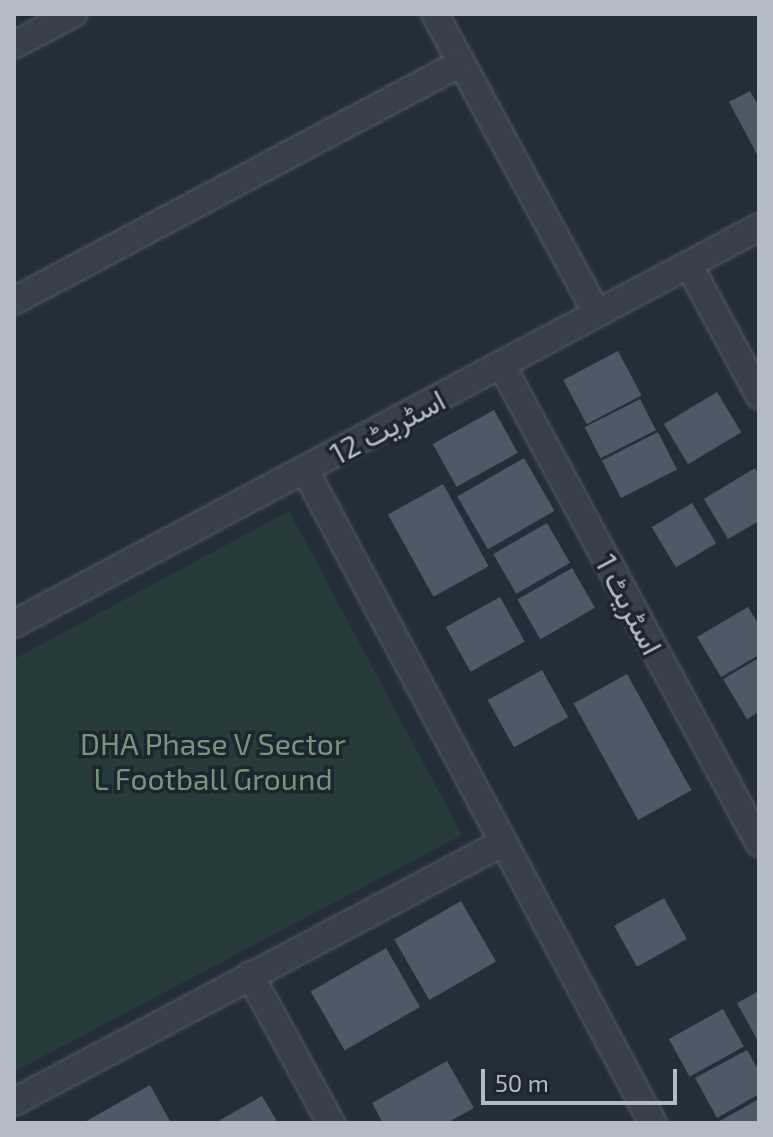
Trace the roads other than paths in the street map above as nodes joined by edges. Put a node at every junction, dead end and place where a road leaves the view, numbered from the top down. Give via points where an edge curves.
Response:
1 (73, 14) edge
2 (435, 14) edge
3 (14, 45) edge
4 (461, 63) junction
5 (759, 227) edge
6 (689, 265) junction
7 (14, 301) edge
8 (597, 313) junction
9 (502, 366) junction
10 (759, 395) edge
11 (305, 470) junction
12 (14, 624) edge
13 (502, 843) junction
14 (759, 843) edge
15 (250, 975) junction
16 (14, 1102) edge
17 (14, 1115) edge
18 (18, 1123) edge
19 (331, 1123) edge
20 (653, 1123) edge

1 - 3 street
2 - 4 street
4 - 7 street
4 - 8 street
5 - 6 street, اسٹریٹ 12
6 - 8 street, اسٹریٹ 12
6 - 10 street
8 - 9 street, اسٹریٹ 12
9 - 11 street, اسٹریٹ 12
9 - 14 street, اسٹریٹ 1
11 - 12 street, اسٹریٹ 12
11 - 13 street
13 - 15 street
13 - 20 street
15 - 16 street
15 - 19 street
17 - 18 street

